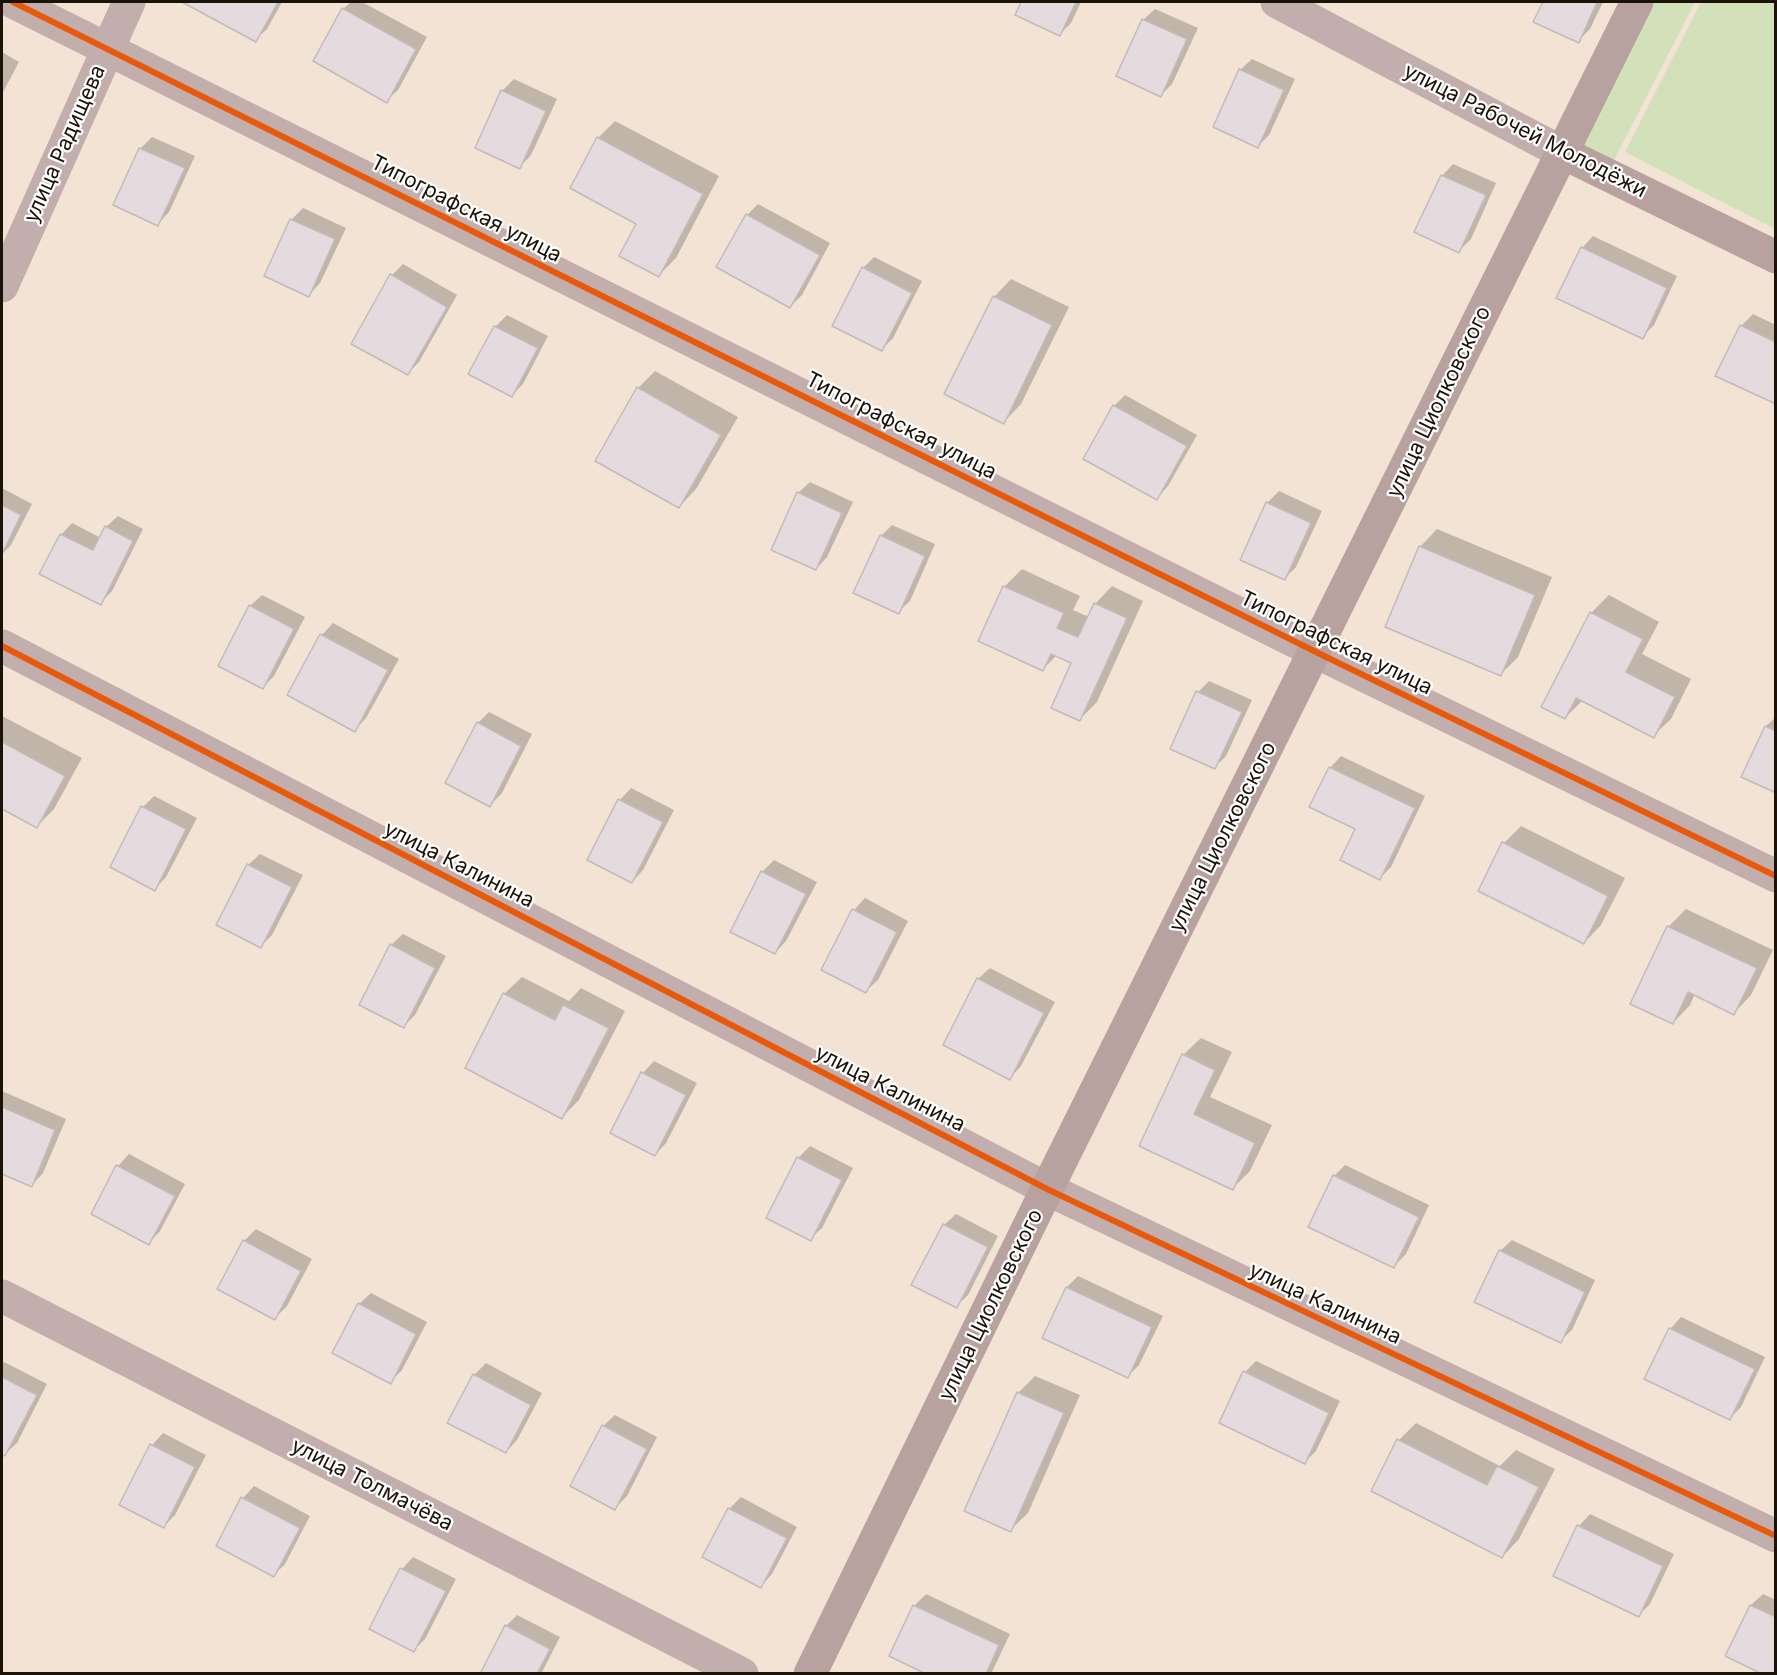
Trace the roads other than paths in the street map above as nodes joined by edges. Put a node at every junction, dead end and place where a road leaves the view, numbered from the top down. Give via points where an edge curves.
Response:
1 (13, 2) edge
2 (129, 2) edge
3 (1277, 2) edge
4 (1637, 2) edge
5 (107, 49) junction
6 (1563, 153) junction
7 (1776, 257) edge
8 (2, 286) edge
9 (2, 646) edge
10 (1316, 652) junction
11 (1776, 876) edge
12 (1047, 1190) junction
13 (2, 1296) edge
14 (1776, 1536) edge
15 (742, 1674) edge
16 (810, 1674) edge

1 - 5 street, Типографская улица
2 - 5 street, улица Радищева
3 - 6 street, улица Рабочей Молодёжи
4 - 6 main road, улица Циолковского
5 - 8 street, улица Радищева
5 - 10 street, Типографская улица
6 - 7 main road, улица Рабочей Молодёжи
6 - 10 main road, улица Циолковского
9 - 12 street, улица Калинина
10 - 11 street, Типографская улица
10 - 12 main road, улица Циолковского
12 - 14 street, улица Калинина
12 - 16 main road, улица Циолковского
13 - 15 street, улица Толмачёва

